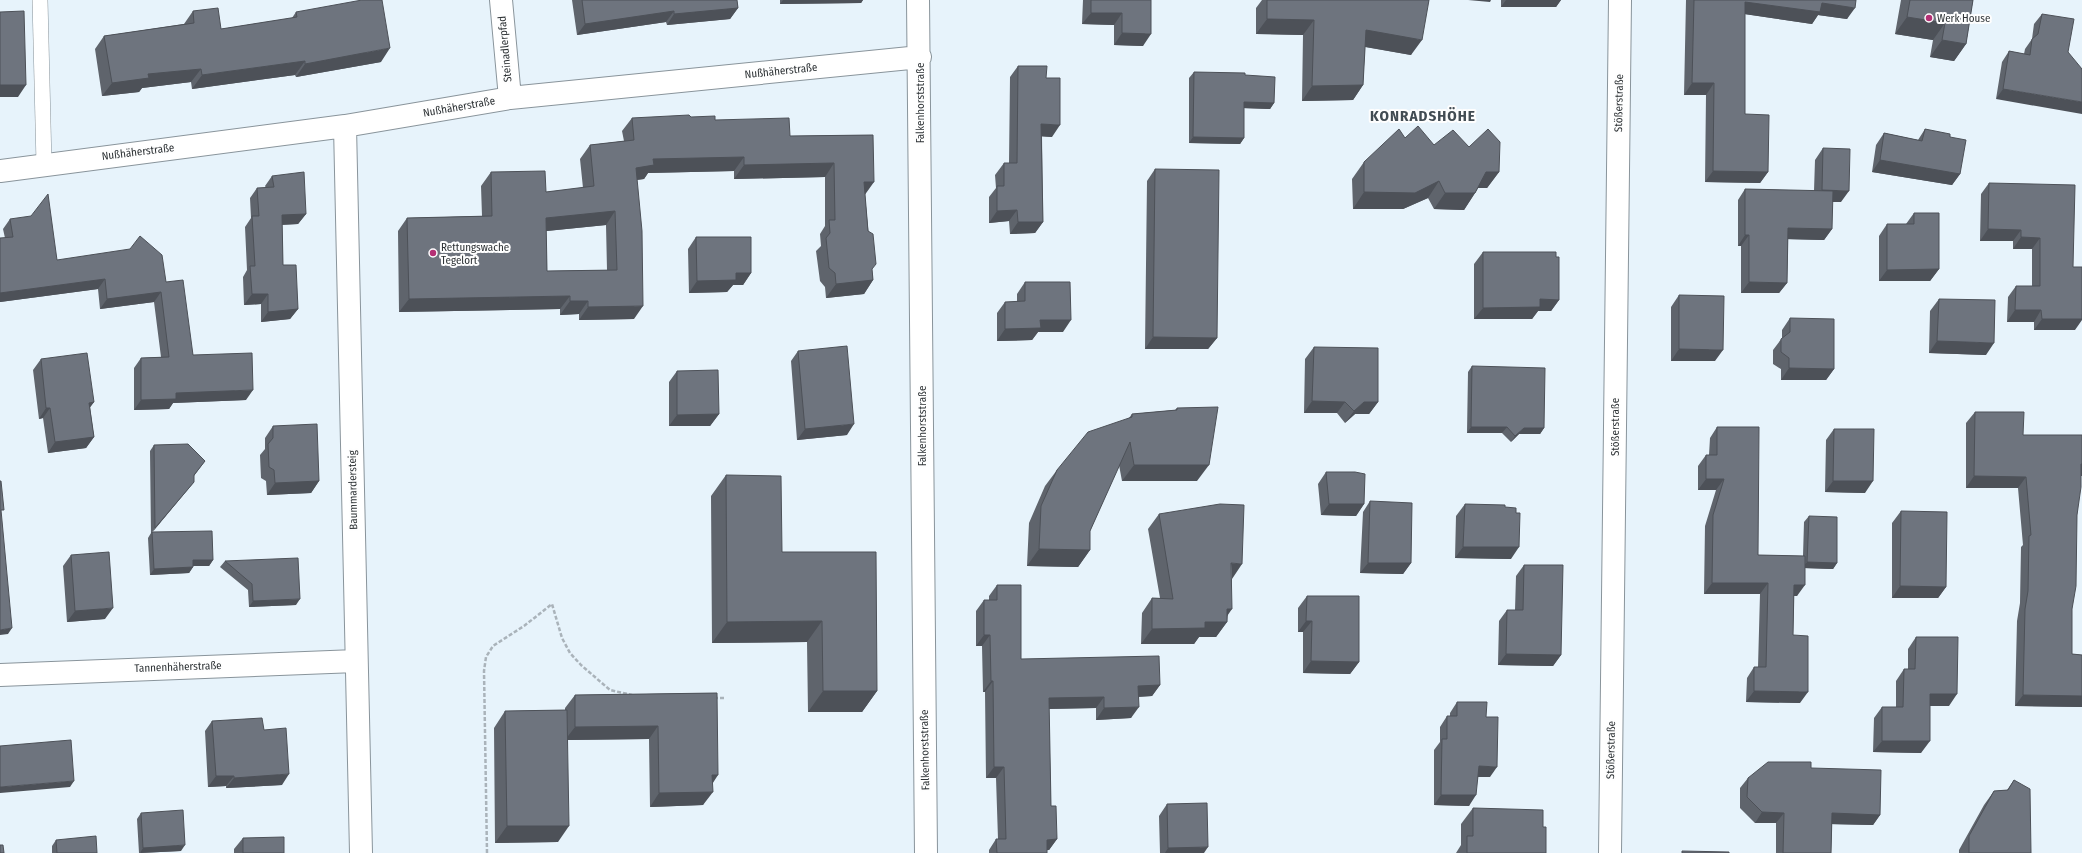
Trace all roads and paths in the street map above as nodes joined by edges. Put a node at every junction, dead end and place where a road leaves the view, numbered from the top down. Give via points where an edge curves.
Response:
1 (40, 0) edge
2 (501, 0) edge
3 (918, 0) edge
4 (1620, 0) edge
5 (920, 57) junction
6 (510, 98) junction
7 (345, 126) junction
8 (44, 164) junction
9 (0, 171) edge
10 (356, 661) junction
11 (0, 675) edge
12 (638, 696) edge
13 (709, 698) edge
14 (724, 698) dead end
15 (361, 853) edge
16 (488, 853) edge
17 (926, 853) edge
18 (1610, 853) edge

1 - 8 lane
2 - 6 street, Steinadlerpfad
3 - 5 street, Falkenhorststraße
4 - 18 street, Stößerstraße
5 - 6 street, Nußhäherstraße
5 - 17 street, Falkenhorststraße
6 - 7 street, Nußhäherstraße
7 - 8 street, Nußhäherstraße
7 - 10 street, Baummardersteig
8 - 9 street, Nußhäherstraße
10 - 11 street, Tannenhäherstraße
10 - 15 street, Baummardersteig
12 - 16 path via 610,690 581,665 570,653 562,638 552,604 493,646 486,657 484,671
13 - 14 path

